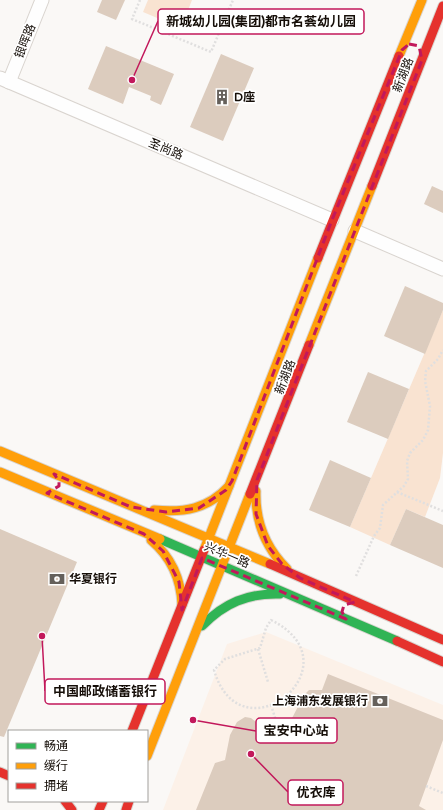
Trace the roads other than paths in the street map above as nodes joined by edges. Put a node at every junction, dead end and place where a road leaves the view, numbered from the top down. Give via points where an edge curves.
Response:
1 (42, 0) edge
2 (422, 0) edge
3 (443, 6) edge
4 (402, 50) junction
5 (422, 60) junction
6 (4, 80) edge
7 (332, 220) junction
8 (355, 231) junction
9 (443, 269) edge
10 (278, 362) junction
11 (300, 371) junction
12 (0, 451) edge
13 (0, 472) edge
14 (54, 474) junction
15 (257, 480) junction
16 (232, 482) junction
17 (47, 492) junction
18 (131, 507) junction
19 (144, 534) junction
20 (210, 538) junction
21 (230, 546) junction
22 (202, 558) junction
23 (222, 566) junction
24 (300, 578) junction
25 (292, 595) junction
26 (355, 602) junction
27 (182, 610) junction
28 (346, 619) junction
29 (193, 639) junction
30 (443, 640) edge
31 (443, 662) edge
32 (132, 730) edge
33 (148, 753) edge
34 (65, 802) edge
35 (72, 810) edge

1 - 6 street, 银晖路
2 - 4 main road, 新湖路
3 - 5 main road, 新湖路
4 - 5 main road via 409,44 416,44 421,49
4 - 7 main road, 新湖路
5 - 8 main road, 新湖路
6 - 7 street, 圣尚路
7 - 10 main road, 新湖路
8 - 9 street
8 - 11 main road, 新湖路
10 - 11 main road via 278,370 283,377 292,378
10 - 16 main road, 新湖路
11 - 15 main road, 新湖路
12 - 14 main road, 兴华一路
13 - 17 main road, 兴华一路
14 - 17 main road via 59,481 58,486 55,491
14 - 18 main road, 兴华一路
15 - 21 main road, 新湖路
15 - 24 main road via 256,514 263,536 274,555
16 - 18 main road via 218,498 188,511 166,512
16 - 20 main road, 新湖路
17 - 19 main road, 兴华一路
18 - 20 main road, 兴华一路
19 - 22 main road, 兴华一路
19 - 27 main road via 171,561 179,582
20 - 21 main road, 兴华一路
20 - 22 main road, 新湖路
21 - 23 main road, 新湖路
21 - 24 main road, 兴华一路
22 - 23 main road, 兴华一路
22 - 27 main road, 新湖路
23 - 25 main road, 兴华一路
23 - 29 main road, 新湖路
24 - 26 main road, 兴华一路
25 - 28 main road, 兴华一路
25 - 29 main road via 260,593 237,599 210,616
26 - 28 main road via 349,602 343,607
26 - 30 main road, 兴华一路
27 - 32 main road, 新湖路
28 - 31 main road, 兴华一路
29 - 33 main road, 新湖路
34 - 35 main road

